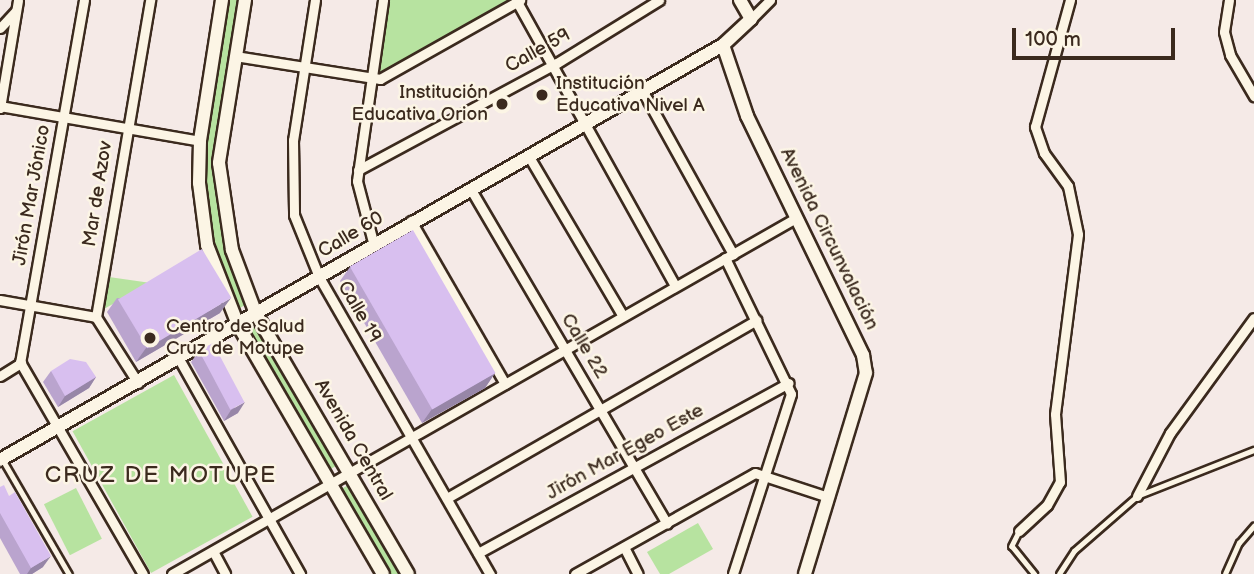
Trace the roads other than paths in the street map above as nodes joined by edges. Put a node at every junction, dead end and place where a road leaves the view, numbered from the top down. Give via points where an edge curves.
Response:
1 (84, 0) edge
2 (150, 0) edge
3 (222, 0) edge
4 (245, 0) edge
5 (315, 0) edge
6 (383, 0) edge
7 (659, 0) edge
8 (740, 0) edge
9 (770, 0) edge
10 (1070, 0) edge
11 (1228, 0) edge
12 (518, 1) edge
13 (18, 5) edge
14 (751, 19) junction
15 (0, 28) edge
16 (723, 45) junction
17 (235, 56) junction
18 (549, 66) junction
19 (304, 69) junction
20 (369, 80) junction
21 (642, 90) junction
22 (1254, 96) edge
23 (0, 107) edge
24 (64, 118) junction
25 (583, 123) junction
26 (127, 129) junction
27 (200, 141) junction
28 (528, 155) junction
29 (358, 170) junction
30 (470, 187) junction
31 (796, 218) junction
32 (411, 221) junction
33 (373, 243) junction
34 (729, 256) junction
35 (318, 277) junction
36 (675, 286) junction
37 (0, 300) edge
38 (29, 305) junction
39 (256, 314) junction
40 (623, 316) junction
41 (96, 317) junction
42 (1254, 318) edge
43 (756, 320) junction
44 (238, 324) junction
45 (565, 349) junction
46 (179, 359) junction
47 (21, 363) junction
48 (0, 366) edge
49 (0, 376) edge
50 (138, 383) junction
51 (788, 383) junction
52 (505, 384) junction
53 (601, 409) junction
54 (60, 426) junction
55 (411, 437) junction
56 (1254, 450) edge
57 (1, 459) edge
58 (635, 466) junction
59 (349, 472) junction
60 (765, 474) junction
61 (330, 483) junction
62 (1137, 496) junction
63 (828, 497) junction
64 (447, 498) junction
65 (269, 518) junction
66 (667, 524) junction
67 (1254, 526) edge
68 (1019, 531) joint
69 (624, 547) junction
70 (213, 551) junction
71 (478, 553) junction
72 (69, 574) edge
73 (143, 574) edge
74 (172, 574) edge
75 (226, 574) edge
76 (300, 574) edge
77 (383, 574) edge
78 (408, 574) edge
79 (490, 574) edge
80 (575, 574) edge
81 (638, 574) edge
82 (733, 574) edge
83 (805, 574) edge
84 (1035, 574) edge
85 (1059, 574) edge
86 (1225, 574) edge

1 - 24 street, Jirón Mar Jónico
2 - 26 street, Mar de Azov
3 - 27 street
4 - 17 street, Avenida Central
5 - 19 street, Calle 19
6 - 20 street
7 - 18 street, Calle 59
8 - 14 street
9 - 14 street
10 - 68 street via 1035,127 1044,153 1068,186 1078,234 1055,414 1060,482 1047,505
11 - 22 street via 1224,32 1230,55
12 - 18 street
12 - 20 street via 380,79
13 - 15 street
13 - 23 street
14 - 16 street, Calle 60
16 - 21 street, Calle 60
16 - 31 street, Avenida Circunvalación via 747,116
17 - 19 street
17 - 39 street, Avenida Central via 222,126 221,195 232,250
18 - 25 street
18 - 29 street, Calle 59
19 - 20 street
19 - 35 street, Calle 19 via 291,175 294,215
20 - 29 street
21 - 25 street, Calle 60
21 - 34 street
23 - 24 street
24 - 26 street
24 - 38 street, Jirón Mar Jónico
25 - 28 street, Calle 60
25 - 36 street
26 - 27 street
26 - 41 street, Mar de Azov
27 - 44 street via 199,183 208,245
28 - 30 street, Calle 60
28 - 40 street
29 - 33 street
30 - 32 street, Calle 60
30 - 45 street, Calle 22
31 - 34 street
31 - 63 street, Avenida Circunvalación via 857,335 866,373
32 - 33 street, Calle 60
32 - 52 street
33 - 35 street, Calle 60
34 - 36 street
34 - 43 street
35 - 39 street, Calle 60
35 - 55 street, Calle 19
36 - 40 street
37 - 38 street
38 - 41 street
38 - 47 street, Jirón Mar Jónico
39 - 44 street, Calle 60
39 - 59 street, Avenida Central
40 - 45 street
41 - 50 street
42 - 62 street via 1170,433
43 - 51 street
43 - 53 street
44 - 46 street, Calle 60
44 - 61 street
45 - 52 street
45 - 53 street, Calle 22
46 - 50 street, Calle 60
46 - 65 street
47 - 48 street
47 - 49 street
47 - 54 street
50 - 54 street, Calle 60
51 - 58 street, Jirón Mar Egeo Este
51 - 60 street via 791,394
52 - 55 street
53 - 58 street, Calle 22
53 - 64 street
54 - 57 street, Calle 60
54 - 73 street
55 - 59 street
55 - 64 street, Calle 19
56 - 62 lane
57 - 72 lane
58 - 66 street, Calle 22
58 - 71 street, Jirón Mar Egeo Este
59 - 61 street
59 - 78 street, Avenida Central
60 - 63 street
60 - 66 street via 755,473
60 - 82 street
61 - 65 street
61 - 77 street
62 - 85 lane via 1074,551
63 - 83 street, Avenida Circunvalación
64 - 71 street, Calle 19
65 - 70 street
65 - 76 street
66 - 69 street
67 - 86 lane via 1239,543
68 - 84 lane via 1012,546
69 - 80 street
69 - 81 street
70 - 74 street
70 - 75 street
71 - 79 street, Calle 19

